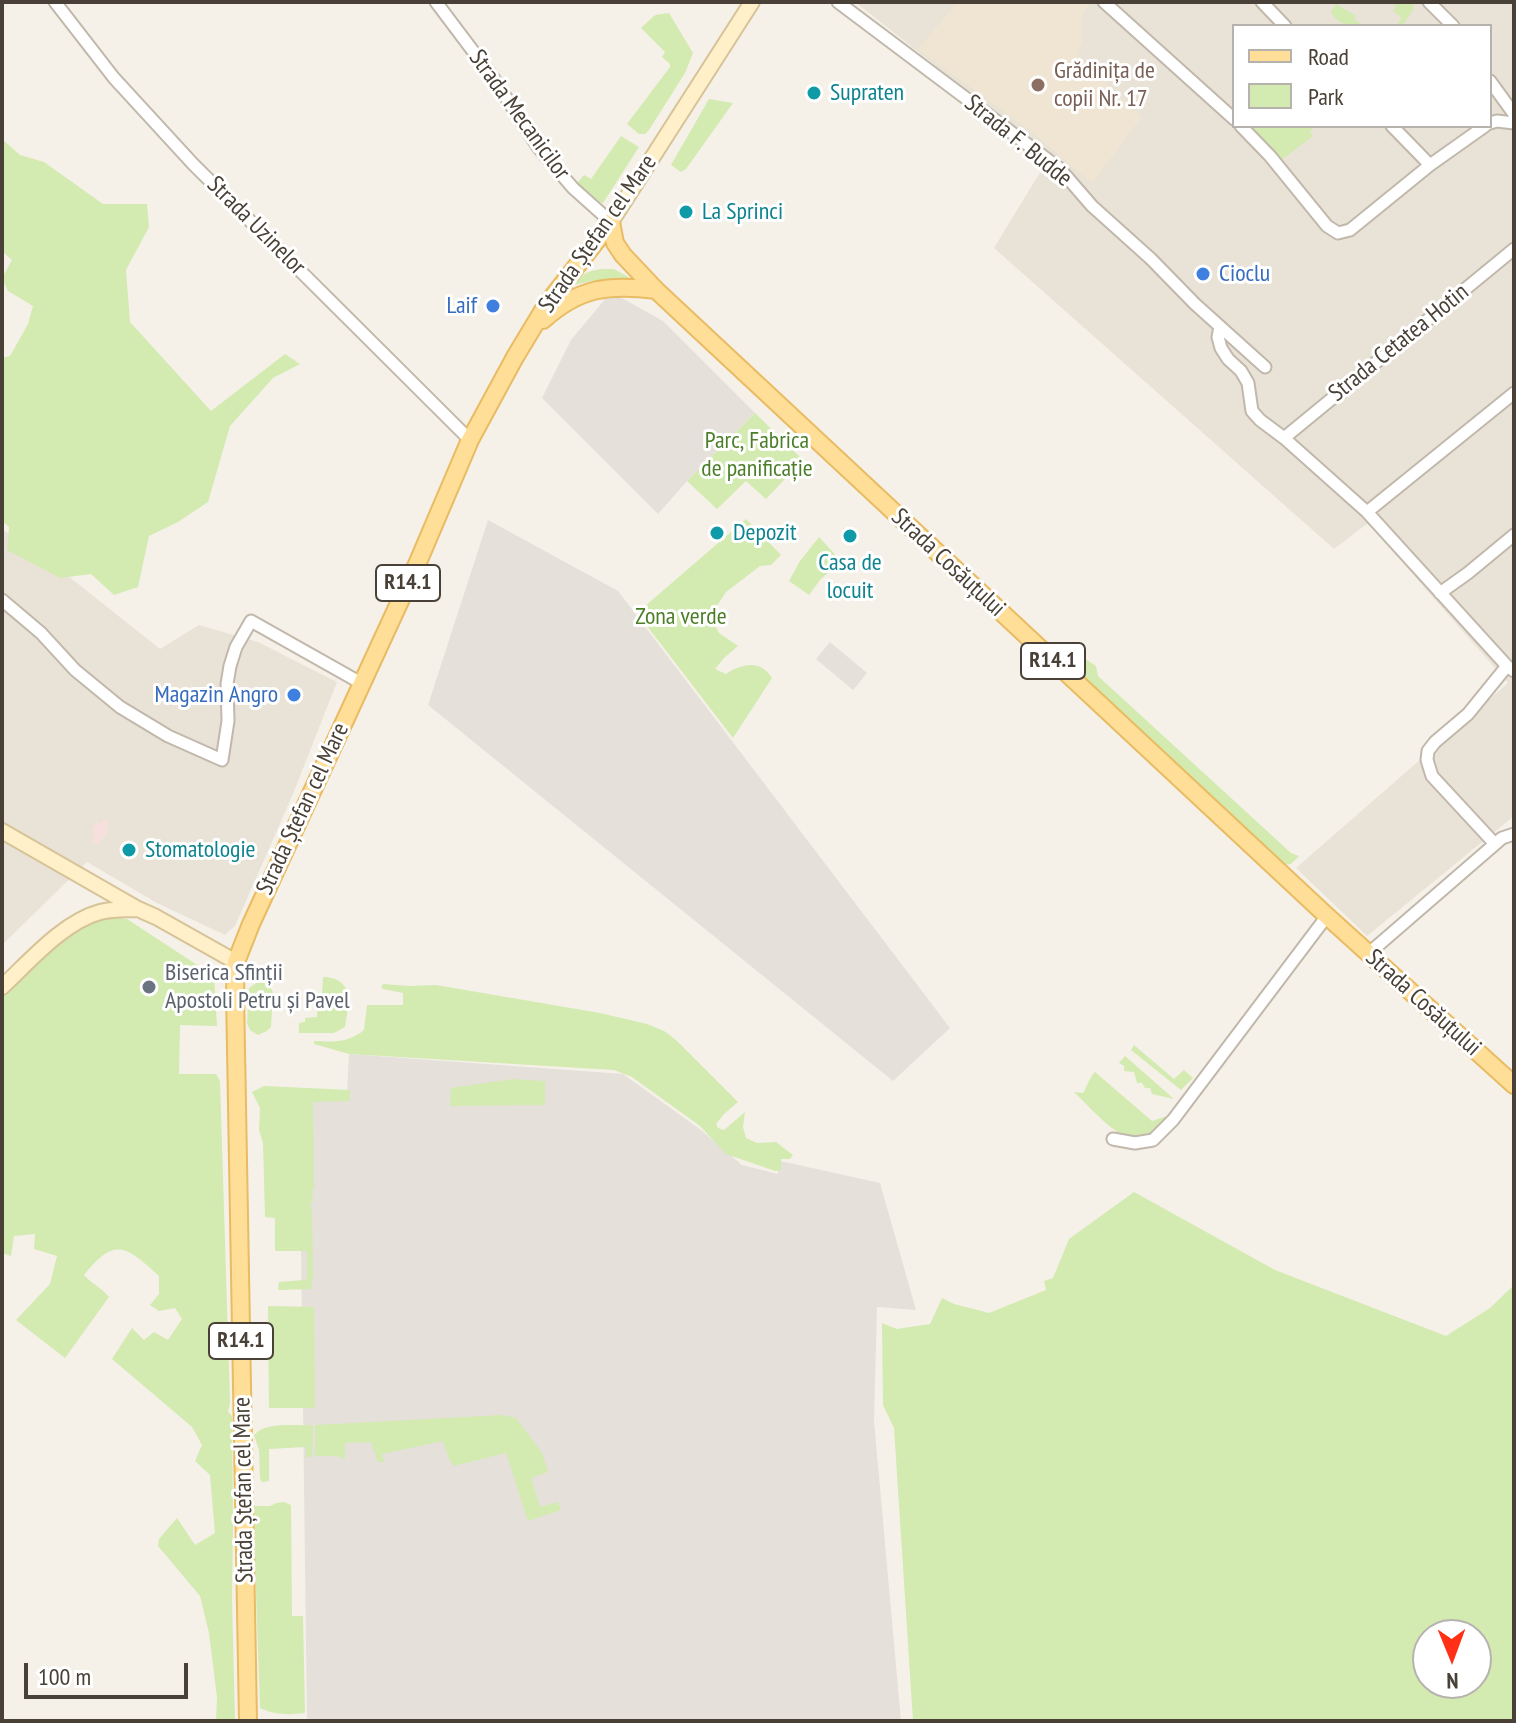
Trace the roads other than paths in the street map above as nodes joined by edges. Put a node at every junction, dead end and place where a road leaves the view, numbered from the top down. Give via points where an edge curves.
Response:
1 (55, 2) edge
2 (436, 2) edge
3 (752, 2) edge
4 (838, 2) edge
5 (1104, 2) edge
6 (1262, 2) edge
7 (1429, 2) edge
8 (1283, 24) edge
9 (1451, 24) edge
10 (1492, 84) edge
11 (1506, 103) junction
12 (1514, 114) edge
13 (1232, 117) edge
14 (1492, 120) edge
15 (1492, 123) edge
16 (1514, 123) edge
17 (1243, 128) edge
18 (1394, 128) edge
19 (1483, 128) edge
20 (1430, 165) junction
21 (611, 222) junction
22 (1514, 249) edge
23 (656, 290) junction
24 (1220, 327) junction
25 (533, 329) junction
26 (1265, 367) dead end
27 (1514, 393) edge
28 (1284, 438) junction
29 (470, 440) junction
30 (1367, 512) junction
31 (1514, 535) edge
32 (1440, 593) junction
33 (2, 600) edge
34 (1510, 668) edge
35 (361, 683) junction
36 (2, 831) edge
37 (1514, 834) edge
38 (1495, 844) junction
39 (138, 909) junction
40 (1327, 916) junction
41 (1368, 954) junction
42 (236, 962) junction
43 (2, 987) edge
44 (1514, 1085) edge
45 (1113, 1139) dead end
46 (248, 1721) edge

1 - 29 street, Strada Uzinelor via 114,78 193,164
2 - 21 street, Strada Mecanicilor via 538,147
3 - 21 street, Strada Ștefan cel Mare
4 - 24 street, Strada F. Budde via 1060,169
5 - 13 street
6 - 8 street
7 - 9 street
10 - 11 street
11 - 12 street
11 - 14 street
15 - 16 street
17 - 20 street via 1338,233 1350,230
18 - 20 street
19 - 20 street
21 - 23 main road, Strada Cosăuțului / R14.1 via 615,243
21 - 25 main road, Strada Ștefan cel Mare / R14.1
22 - 28 street, Strada Cetatea Hotin
23 - 25 main road, R14.1 via 595,289 564,303
23 - 40 main road, Strada Cosăuțului / R14.1
24 - 26 street, Strada F. Budde
24 - 28 street, Strada F. Budde via 1221,348 1248,383 1252,411
25 - 29 main road, Strada Ștefan cel Mare / R14.1
27 - 30 street
28 - 30 street, Strada F. Budde
29 - 35 main road, Strada Ștefan cel Mare / R14.1
30 - 32 street, Strada F. Budde
31 - 32 street
32 - 34 street, Strada F. Budde
33 - 35 street via 120,707 222,760 230,666 251,621
34 - 38 street via 1435,742 1427,760 1432,776
35 - 42 main road, Strada Ștefan cel Mare / R14.1
36 - 39 street
37 - 38 street
38 - 41 street
39 - 42 street
39 - 43 street via 99,912 81,920
40 - 41 main road, Strada Cosăuțului / R14.1
40 - 45 street via 1173,1120 1153,1140
41 - 44 main road, Strada Cosăuțului / R14.1
42 - 46 main road, Strada Ștefan cel Mare / R14.1

